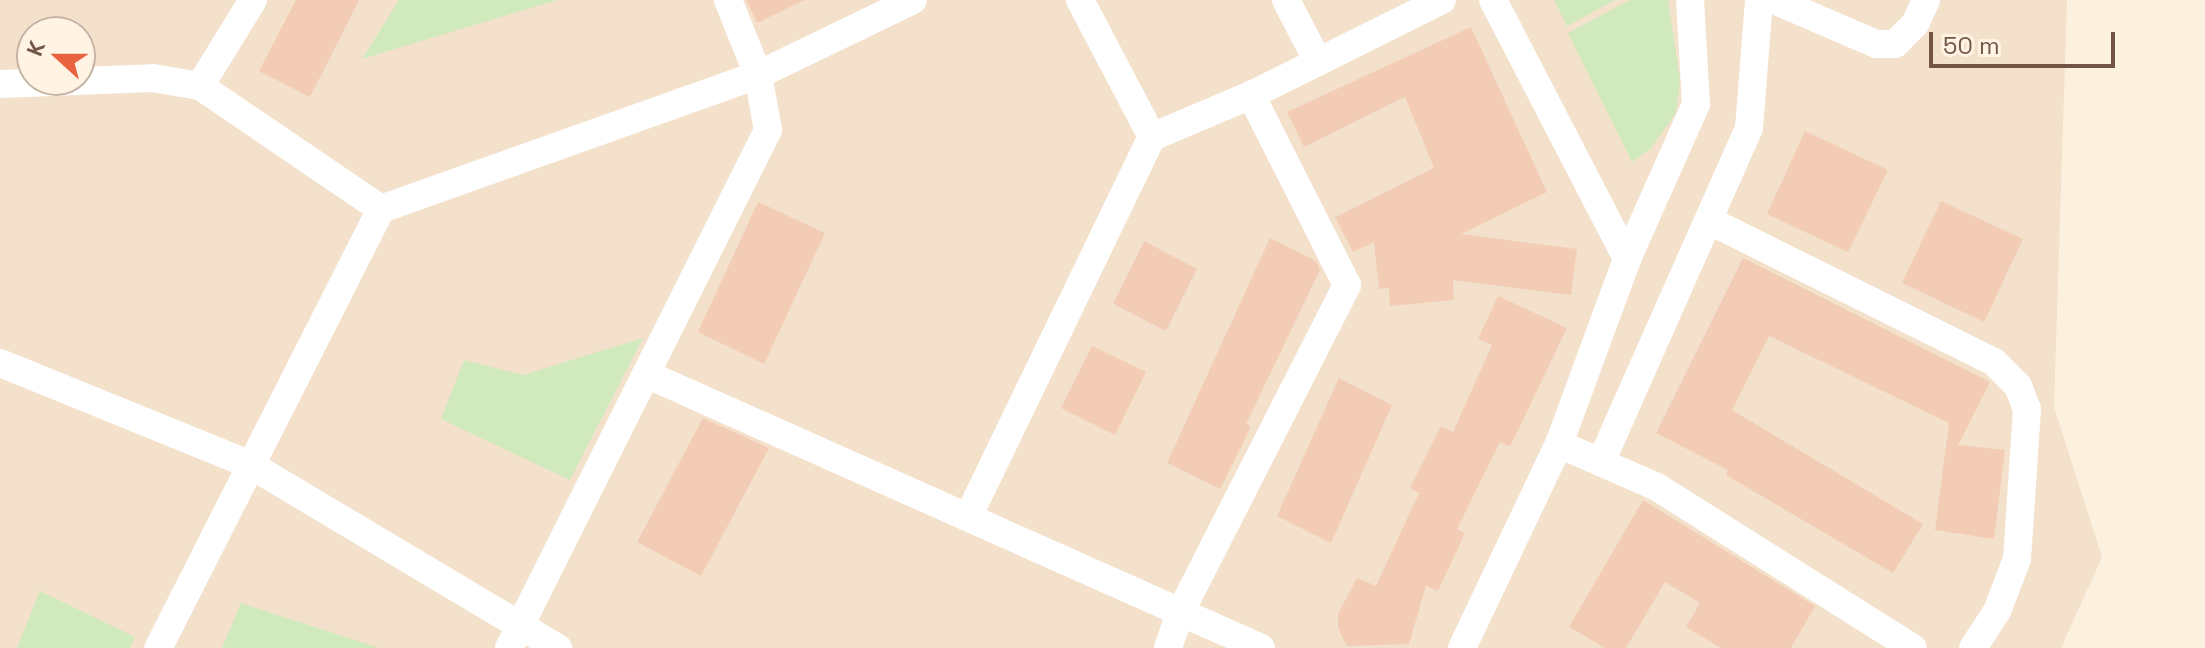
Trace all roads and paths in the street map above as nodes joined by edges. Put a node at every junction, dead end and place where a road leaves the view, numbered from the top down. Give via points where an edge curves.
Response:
1 (253, 0) edge
2 (728, 0) edge
3 (913, 0) edge
4 (1080, 0) edge
5 (1286, 0) edge
6 (1442, 0) edge
7 (1493, 0) edge
8 (1690, 0) edge
9 (1759, 0) edge
10 (1774, 0) edge
11 (1926, 0) edge
12 (1318, 62) junction
13 (758, 75) junction
14 (0, 84) edge
15 (200, 86) junction
16 (1251, 95) junction
17 (1152, 137) junction
18 (381, 209) junction
19 (1710, 221) junction
20 (1627, 259) junction
21 (0, 363) edge
22 (646, 374) junction
23 (1559, 444) junction
24 (1601, 462) junction
25 (249, 464) junction
26 (969, 515) junction
27 (1181, 611) junction
28 (515, 638) edge
29 (158, 648) edge
30 (558, 648) edge
31 (1168, 648) edge
32 (1261, 648) edge
33 (1462, 648) edge
34 (1913, 648) edge
35 (1973, 648) edge

1 - 15 street
2 - 13 street
3 - 13 street
4 - 17 street
5 - 12 street
6 - 12 street
7 - 20 street
8 - 20 street via 1696,104
9 - 19 street via 1749,128
10 - 11 street via 1876,44 1895,44 1915,24
12 - 16 street
13 - 18 street
13 - 22 street via 768,130
14 - 15 street via 153,78
15 - 18 street
16 - 17 street
16 - 27 street via 1347,285
17 - 26 street
18 - 25 street
19 - 24 street
19 - 35 street via 1994,362 2018,386 2027,409 2017,559 1997,611
20 - 23 street
21 - 25 street
22 - 26 street
22 - 28 street
23 - 24 street
23 - 33 street
24 - 34 street via 1657,487
25 - 28 street
25 - 29 street
26 - 27 street
27 - 31 street
27 - 32 street
28 - 30 street

